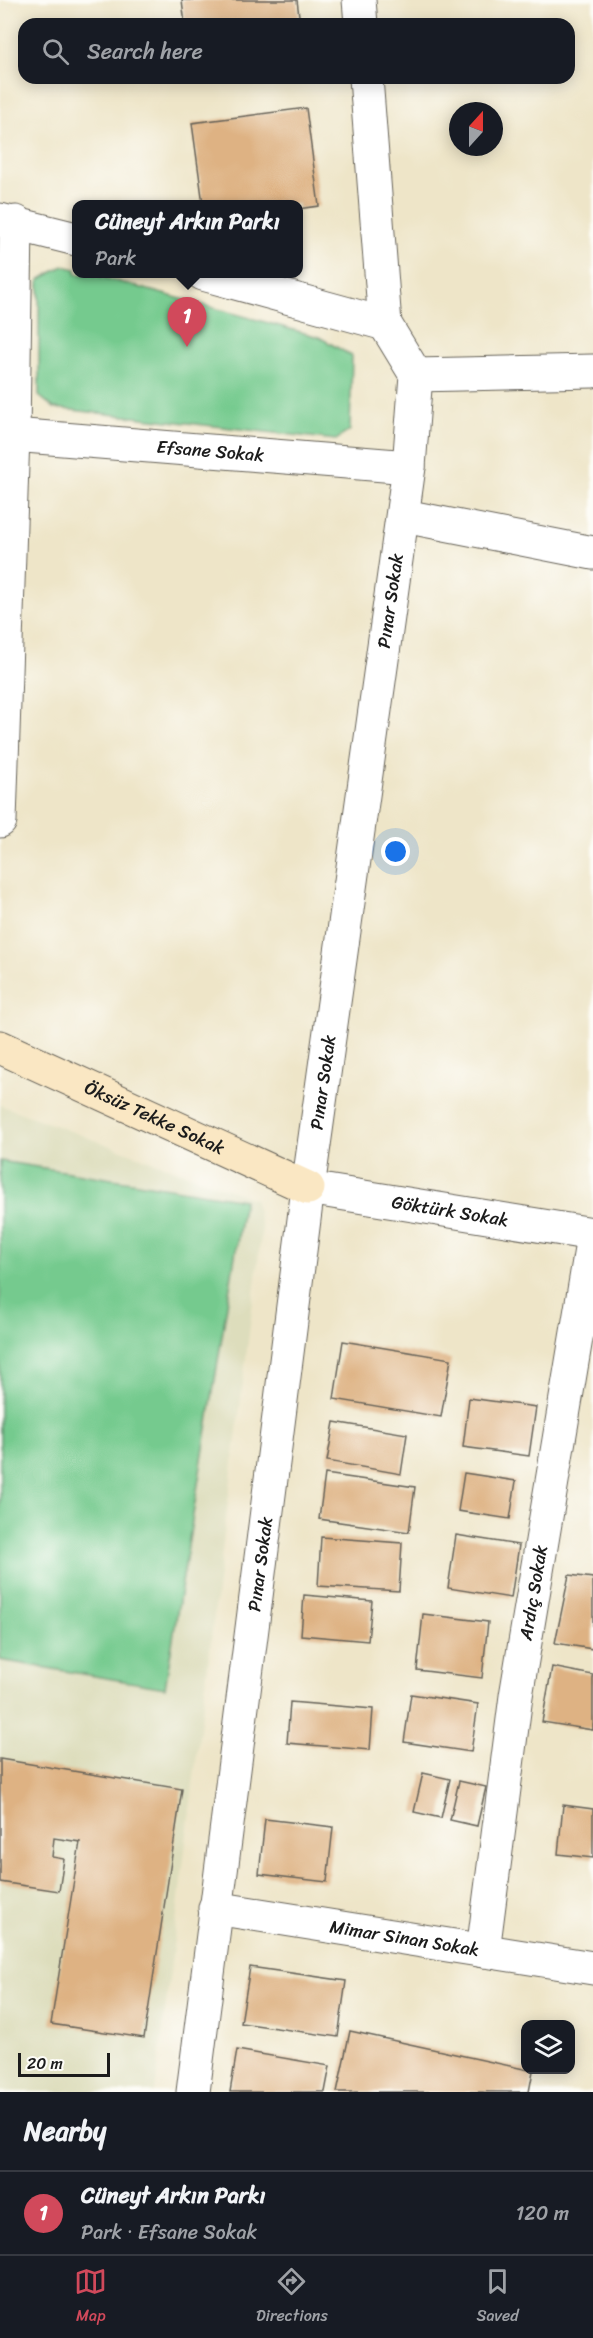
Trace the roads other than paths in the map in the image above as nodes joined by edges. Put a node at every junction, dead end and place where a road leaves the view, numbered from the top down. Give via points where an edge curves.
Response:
1 (359, 0) edge
2 (360, 18) edge
3 (366, 84) edge
4 (8, 221) edge
5 (72, 238) edge
6 (221, 278) edge
7 (385, 324) junction
8 (593, 371) edge
9 (416, 375) junction
10 (13, 435) junction
11 (409, 467) junction
12 (404, 516) junction
13 (593, 553) edge
14 (0, 821) edge
15 (0, 1047) edge
16 (308, 1188) junction
17 (593, 1235) edge
18 (215, 1908) junction
19 (483, 1951) junction
20 (593, 1968) edge
21 (193, 2092) edge

1 - 2 street
3 - 7 street
4 - 5 street
4 - 10 street
6 - 7 street
7 - 9 street
8 - 9 street
9 - 11 street, Pınar Sokak
10 - 11 street, Efsane Sokak
10 - 14 street
11 - 12 street, Pınar Sokak
12 - 13 street
12 - 16 street, Pınar Sokak
15 - 16 main road, Öksüz Tekke Sokak
16 - 17 street, Göktürk Sokak
16 - 18 street, Pınar Sokak
17 - 19 street, Ardıç Sokak via 516,1696
18 - 19 street, Mimar Sinan Sokak
18 - 21 street, Pınar Sokak
19 - 20 street, Mimar Sinan Sokak

